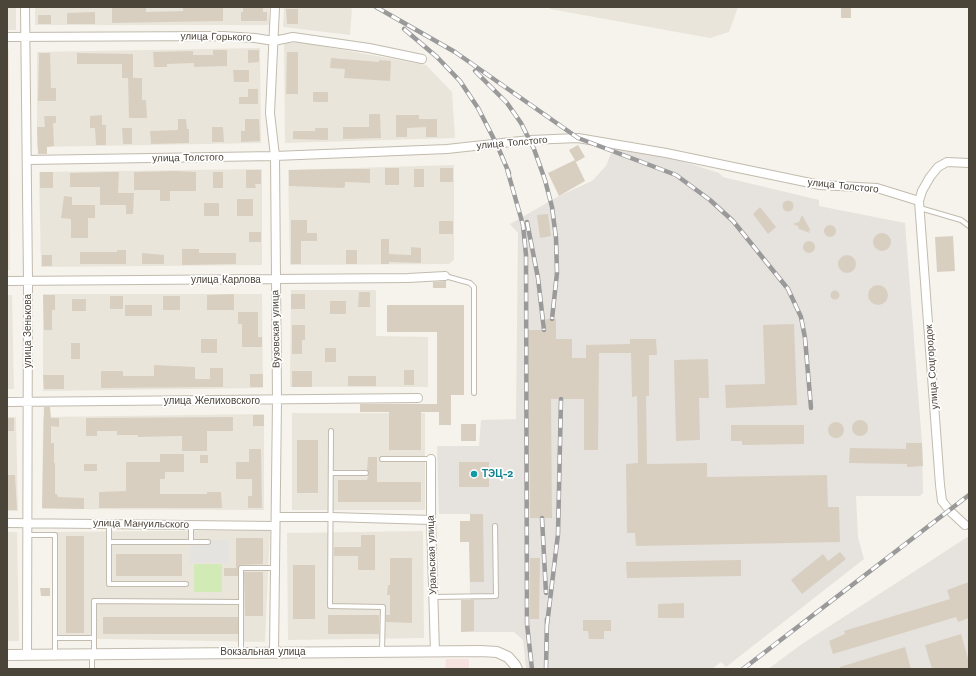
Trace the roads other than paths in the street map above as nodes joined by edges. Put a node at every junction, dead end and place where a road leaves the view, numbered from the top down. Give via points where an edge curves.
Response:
1 (25, 7) edge
2 (275, 7) edge
3 (7, 36) edge
4 (25, 36) junction
5 (274, 41) junction
6 (422, 59) dead end
7 (275, 156) junction
8 (27, 160) junction
9 (969, 163) edge
10 (920, 204) junction
11 (969, 226) edge
12 (445, 276) joint
13 (275, 279) junction
14 (7, 281) edge
15 (28, 281) junction
16 (474, 392) dead end
17 (418, 398) dead end
18 (277, 400) junction
19 (7, 402) edge
20 (28, 402) junction
21 (331, 431) dead end
22 (382, 459) dead end
23 (431, 459) joint
24 (331, 473) junction
25 (366, 473) dead end
26 (331, 517) junction
27 (431, 520) junction
28 (276, 522) junction
29 (7, 523) edge
30 (29, 523) junction
31 (109, 524) junction
32 (967, 524) edge
33 (191, 525) junction
34 (494, 526) dead end
35 (28, 535) junction
36 (109, 542) junction
37 (191, 542) junction
38 (208, 542) dead end
39 (275, 568) junction
40 (186, 584) dead end
41 (434, 597) junction
42 (241, 602) junction
43 (55, 638) junction
44 (94, 638) junction
45 (241, 652) junction
46 (274, 652) junction
47 (382, 652) junction
48 (435, 652) junction
49 (27, 654) junction
50 (55, 654) junction
51 (93, 654) junction
52 (7, 655) edge
53 (516, 667) edge
54 (92, 669) edge

1 - 4 street, улица Зенькова
2 - 5 street, Вузовская улица
3 - 4 street, улица Горького
4 - 5 street, улица Горького via 224,36
4 - 8 street, улица Зенькова
5 - 6 street, улица Горького via 293,37
5 - 7 street, Вузовская улица via 270,113
7 - 8 street, улица Толстого
7 - 10 street, улица Толстого via 447,149 530,140 578,138 666,153 820,185 877,188
7 - 13 street, Вузовская улица
8 - 15 street, улица Зенькова
9 - 10 street via 947,162 938,167 922,191
10 - 11 lane
10 - 32 street, улица Соцгородок via 942,501
12 - 13 street, улица Карлова
12 - 16 lane via 470,282 474,287
13 - 15 street, улица Карлова
13 - 18 street, Вузовская улица
14 - 15 street, улица Карлова
15 - 20 street, улица Зенькова
17 - 18 street, улица Желиховского
18 - 20 street, улица Желиховского
18 - 28 street, Вузовская улица
19 - 20 street, улица Желиховского
20 - 30 street, улица Зенькова
21 - 24 lane
22 - 23 lane
23 - 27 street, Уральская улица
24 - 25 lane
24 - 26 lane
26 - 27 street, улица Мануильского
26 - 28 street, улица Мануильского
26 - 47 lane via 330,606 383,606
27 - 41 street, Уральская улица
28 - 33 street, улица Мануильского
28 - 39 street, Вузовская улица
29 - 30 street, улица Мануильского
30 - 31 street, улица Мануильского
30 - 35 street, улица Зенькова
31 - 33 street, улица Мануильского
31 - 36 lane
33 - 37 lane
34 - 41 lane via 496,596
35 - 43 lane via 55,535
35 - 49 street, улица Зенькова
36 - 37 lane
36 - 40 lane via 109,584
37 - 38 lane
39 - 42 lane via 241,568
39 - 46 street, Вузовская улица
41 - 48 street, Уральская улица
42 - 44 lane via 94,601
42 - 45 lane
43 - 44 lane
43 - 50 lane
44 - 51 lane
45 - 46 street, Вокзальная улица
45 - 51 street, Вокзальная улица
46 - 47 street, Вокзальная улица
47 - 48 street, Вокзальная улица
48 - 53 street, Вокзальная улица via 497,652 508,657
49 - 50 street, Вокзальная улица
49 - 52 street, Вокзальная улица
50 - 51 street, Вокзальная улица
51 - 54 lane

